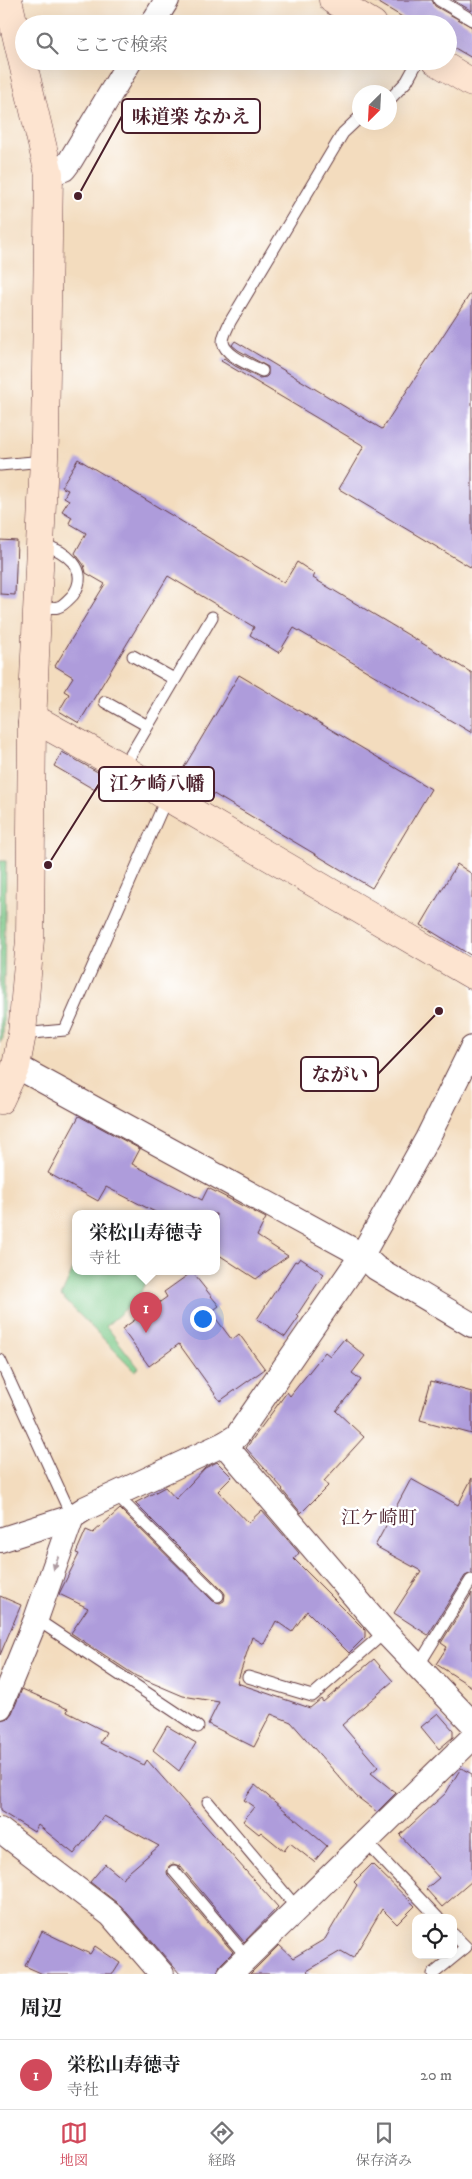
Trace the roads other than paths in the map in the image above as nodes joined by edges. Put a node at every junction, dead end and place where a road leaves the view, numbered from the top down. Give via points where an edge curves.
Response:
1 (8, 0) edge
2 (167, 0) edge
3 (333, 0) edge
4 (438, 0) edge
5 (158, 15) edge
6 (358, 15) edge
7 (472, 20) edge
8 (15, 30) edge
9 (24, 70) edge
10 (125, 70) edge
11 (413, 70) edge
12 (451, 70) edge
13 (472, 83) edge
14 (397, 92) edge
15 (352, 125) edge
16 (49, 174) junction
17 (262, 371) dead end
18 (44, 461) junction
19 (0, 465) edge
20 (41, 544) junction
21 (38, 606) junction
22 (212, 617) dead end
23 (133, 656) dead end
24 (174, 679) junction
25 (106, 702) dead end
26 (32, 723) junction
27 (146, 725) junction
28 (122, 768) junction
29 (167, 797) junction
30 (472, 975) edge
31 (22, 1034) junction
32 (472, 1048) edge
33 (16, 1066) junction
34 (0, 1100) edge
35 (362, 1255) junction
36 (472, 1325) edge
37 (0, 1360) edge
38 (224, 1444) junction
39 (118, 1494) junction
40 (72, 1517) junction
41 (0, 1540) edge
42 (471, 1580) edge
43 (218, 1596) dead end
44 (36, 1619) junction
45 (385, 1632) junction
46 (417, 1664) junction
47 (248, 1677) dead end
48 (0, 1707) edge
49 (472, 1723) edge
50 (198, 1726) dead end
51 (472, 1738) edge
52 (208, 1802) dead end
53 (0, 1830) edge
54 (365, 1841) junction
55 (174, 1871) dead end
56 (297, 1908) junction
57 (434, 1914) edge
58 (457, 1938) edge
59 (457, 1954) edge
60 (246, 1956) junction
61 (451, 1959) edge
62 (162, 1974) edge
63 (230, 1974) edge
64 (433, 1974) edge

1 - 8 street
2 - 5 street
3 - 6 street
4 - 7 lane
9 - 16 street
10 - 16 street via 70,161 64,169
11 - 14 lane
12 - 13 street
15 - 17 lane via 343,133 326,173 243,311 224,336 223,344 228,351
16 - 18 street
18 - 19 lane
18 - 20 street
20 - 21 street
20 - 21 lane via 70,556 79,572 78,588 69,599 58,607
21 - 26 street
22 - 24 lane
23 - 24 lane
24 - 27 lane
25 - 27 lane
26 - 28 street via 44,724
26 - 31 street via 30,939
27 - 28 lane
28 - 29 street
29 - 30 street
29 - 31 lane via 66,1030
31 - 33 street
32 - 35 street via 427,1139
33 - 34 street
33 - 35 street
35 - 36 street via 376,1268
35 - 38 street via 237,1436
37 - 40 lane
38 - 39 street
38 - 45 street
39 - 40 street
39 - 43 lane
40 - 41 street
40 -> 44 street
42 - 46 lane
44 - 48 street
44 - 50 lane
45 - 46 street
45 - 47 lane via 312,1696
46 - 49 street
51 - 54 street
52 - 56 lane
53 - 62 street via 111,1915
54 - 56 street
54 - 57 lane
55 - 60 lane
56 - 60 street
58 - 59 lane via 466,1947
60 - 63 street
61 - 64 lane

